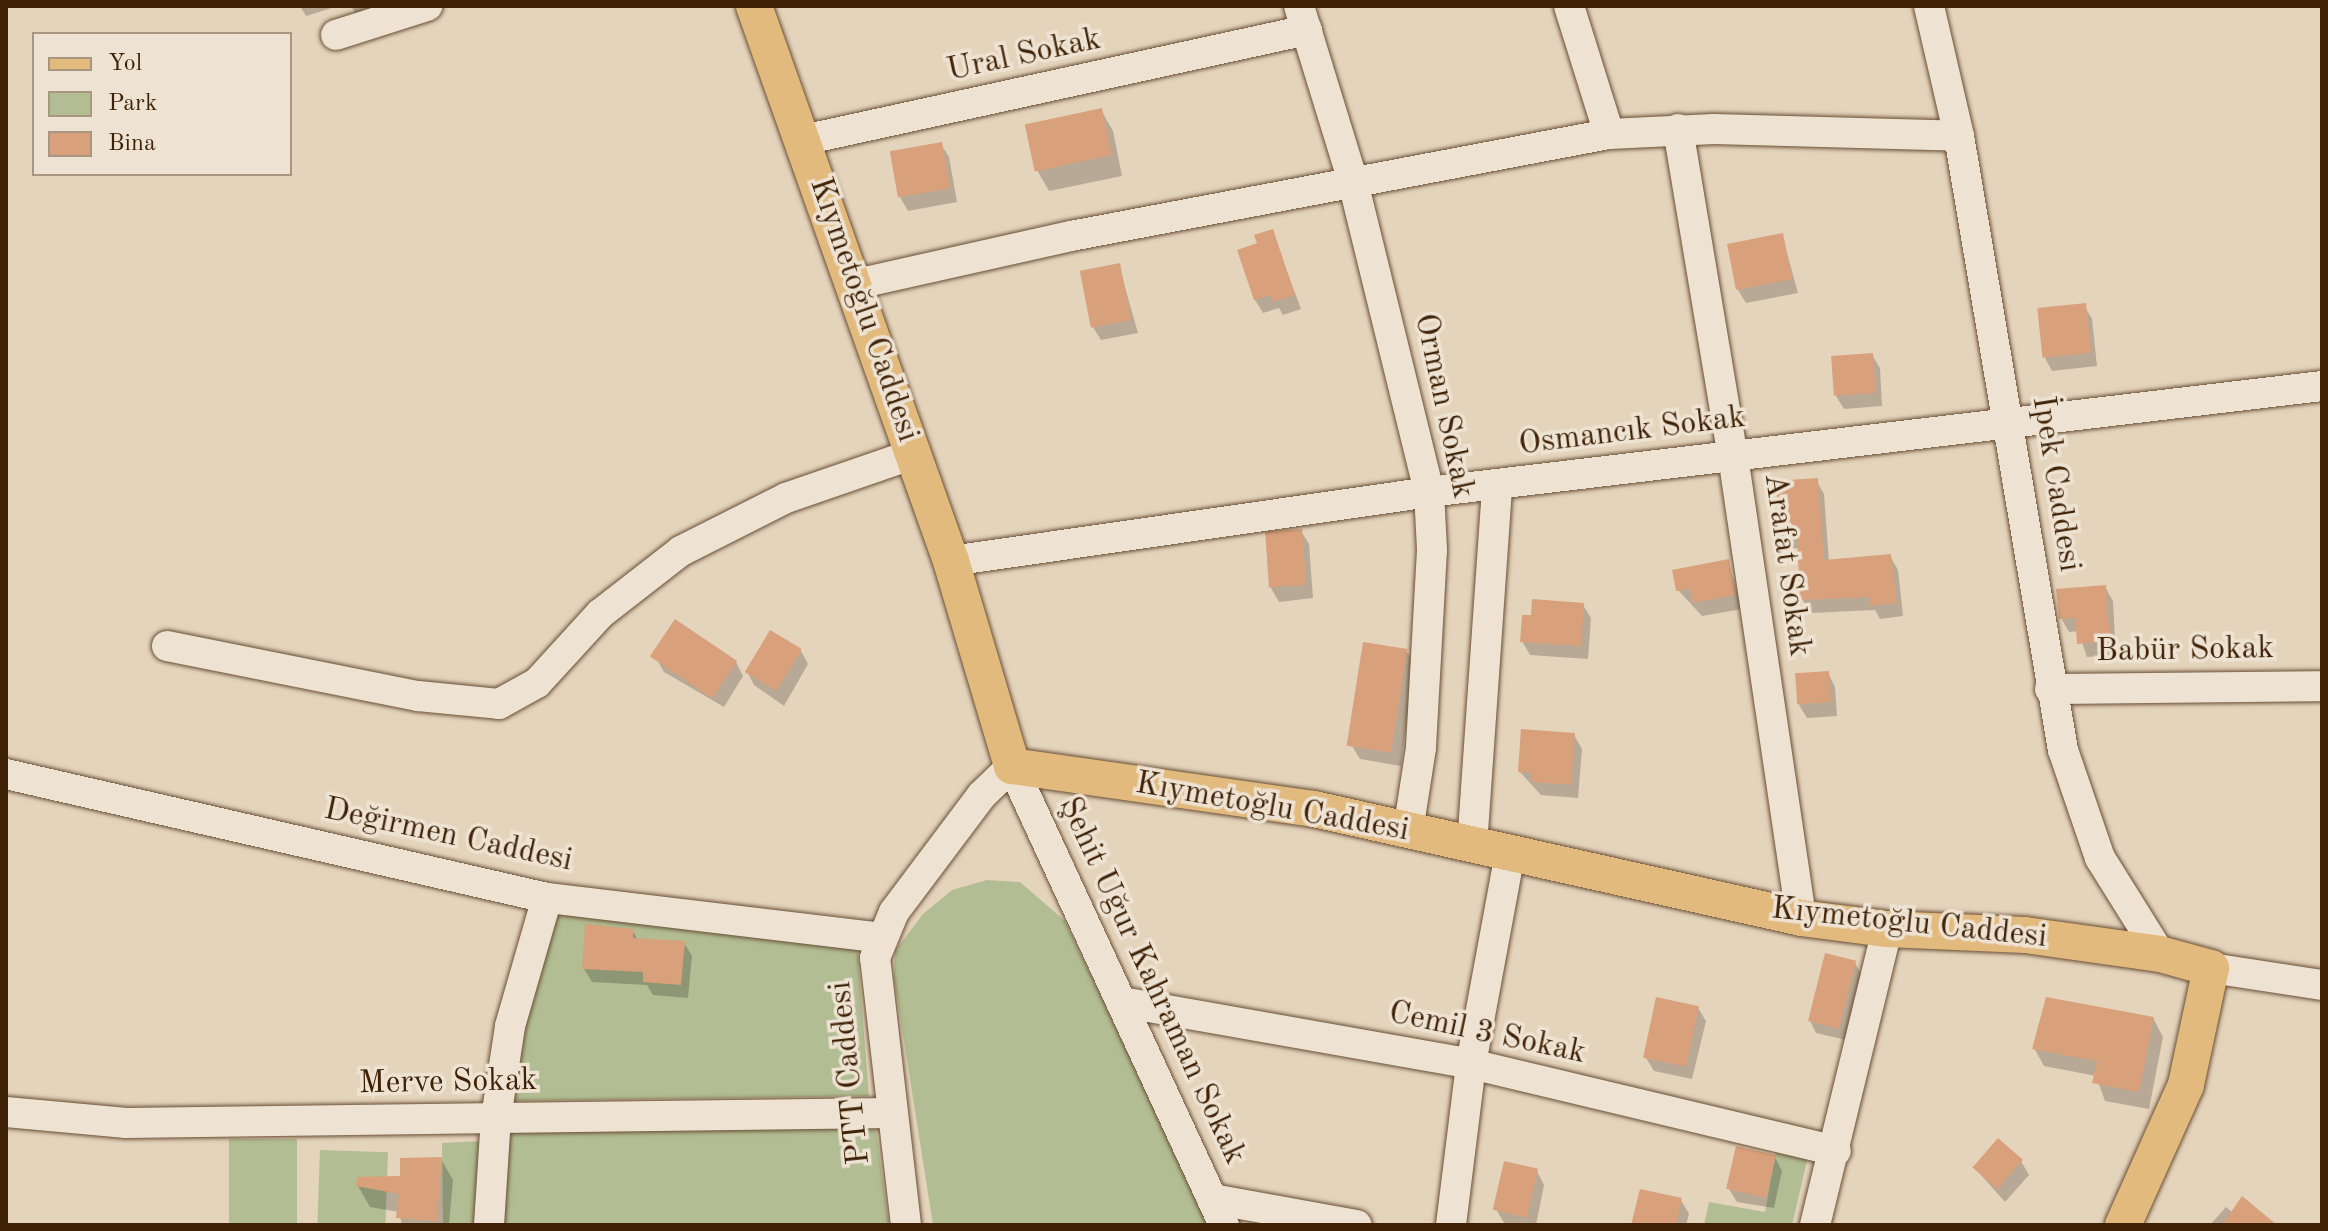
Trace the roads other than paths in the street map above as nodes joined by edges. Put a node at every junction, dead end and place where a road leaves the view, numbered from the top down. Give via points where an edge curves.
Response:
1 (427, 6) edge
2 (754, 6) edge
3 (1569, 6) edge
4 (1929, 6) edge
5 (1303, 18) edge
6 (336, 35) dead end
7 (1678, 129) junction
8 (1609, 134) junction
9 (1959, 136) junction
10 (803, 140) junction
11 (1353, 182) junction
12 (856, 284) junction
13 (2322, 386) edge
14 (2010, 420) junction
15 (914, 454) junction
16 (1733, 456) junction
17 (1497, 485) junction
18 (1429, 492) junction
19 (951, 561) junction
20 (167, 646) dead end
21 (2322, 686) edge
22 (2050, 689) junction
23 (1012, 766) junction
24 (6, 774) edge
25 (1408, 831) junction
26 (1472, 846) junction
27 (1510, 854) junction
28 (547, 898) junction
29 (1801, 918) junction
30 (1887, 929) junction
31 (880, 938) junction
32 (2160, 954) junction
33 (2211, 968) junction
34 (2322, 985) edge
35 (1121, 1002) junction
36 (1471, 1064) junction
37 (6, 1112) edge
38 (891, 1113) junction
39 (496, 1118) junction
40 (1836, 1151) junction
41 (1218, 1212) edge
42 (489, 1225) edge
43 (906, 1225) edge
44 (1357, 1225) edge
45 (1451, 1225) edge
46 (1815, 1225) edge
47 (2123, 1225) edge

1 - 6 street
2 - 10 main road, Kıymetoğlu Caddesi
3 - 8 street
4 - 9 street, İpek Caddesi
5 - 10 street, Ural Sokak
5 - 11 street, Orman Sokak
7 - 8 street
7 - 9 street
7 - 16 street, Arafat Sokak
8 - 11 street
9 - 14 street, İpek Caddesi
10 - 12 main road, Kıymetoğlu Caddesi
11 - 12 street
11 - 18 street, Orman Sokak
12 - 15 main road, Kıymetoğlu Caddesi
13 - 14 street, Osmancık Sokak
14 - 16 street, Osmancık Sokak
14 - 22 street, İpek Caddesi
15 - 19 main road, Kıymetoğlu Caddesi
15 - 20 street via 762,508 681,551 600,614 537,683 499,704 418,696
16 - 17 street, Osmancık Sokak
16 - 29 street, Arafat Sokak
17 - 18 street, Osmancık Sokak
17 - 26 street
18 - 19 street, Osmancık Sokak
18 - 25 street, Orman Sokak via 1432,550 1422,733
19 - 23 main road, Kıymetoğlu Caddesi
21 - 22 street, Babür Sokak
22 - 32 street, İpek Caddesi via 2063,750 2100,858
23 - 25 main road, Kıymetoğlu Caddesi via 1314,809
23 - 31 street, PTT Caddesi via 945,843
23 - 35 street, Şehit Uğur Kahraman Sokak
24 - 28 street, Değirmen Caddesi
25 - 26 main road, Kıymetoğlu Caddesi
26 - 27 main road, Kıymetoğlu Caddesi
27 - 29 main road, Kıymetoğlu Caddesi
27 - 36 street
28 - 31 street, Değirmen Caddesi
28 - 39 street via 510,1026
29 - 30 main road, Kıymetoğlu Caddesi
30 - 32 main road, Kıymetoğlu Caddesi via 2025,935
30 - 40 street
31 - 38 street, PTT Caddesi via 875,975
32 - 33 main road, Kıymetoğlu Caddesi
33 - 34 street, Kıymetoğlu Caddesi
33 - 47 main road via 2186,1085
35 - 36 street, Cemil 3 Sokak
35 - 41 street, Şehit Uğur Kahraman Sokak
36 - 40 street, Cemil 3 Sokak
36 - 45 street
37 - 39 street, Merve Sokak via 126,1123
38 - 39 street, Merve Sokak
38 - 43 street, PTT Caddesi
39 - 42 street
40 - 46 street
41 - 44 street

